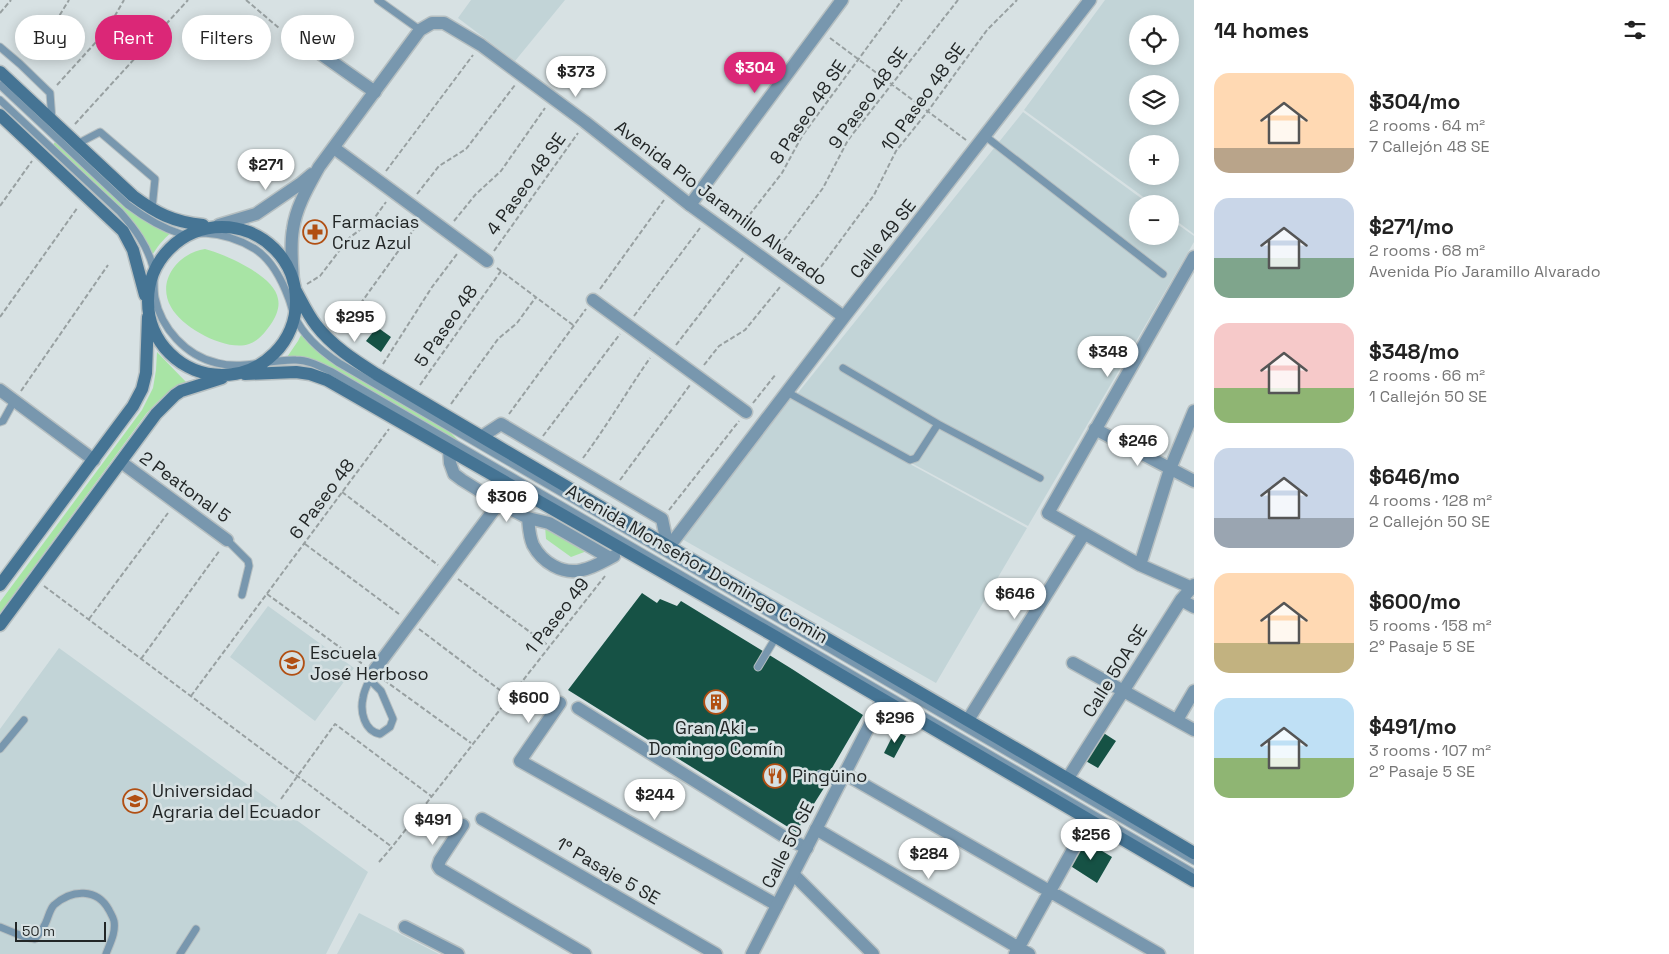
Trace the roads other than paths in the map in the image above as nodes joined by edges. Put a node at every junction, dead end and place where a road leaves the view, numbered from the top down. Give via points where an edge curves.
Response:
1 (378, 0) edge
2 (1090, 0) edge
3 (838, 1) edge
4 (420, 30) junction
5 (0, 47) edge
6 (330, 60) edge
7 (0, 72) edge
8 (0, 85) edge
9 (375, 92) junction
10 (0, 100) edge
11 (0, 115) edge
12 (52, 121) junction
13 (985, 136) junction
14 (77, 144) junction
15 (334, 148) junction
16 (319, 167) junction
17 (690, 205) junction
18 (152, 210) junction
19 (213, 225) junction
20 (183, 234) junction
21 (1194, 257) edge
22 (487, 261) road end
23 (153, 268) junction
24 (1163, 274) dead end
25 (295, 286) junction
26 (593, 300) dead end
27 (148, 308) junction
28 (295, 317) junction
29 (844, 318) junction
30 (268, 361) junction
31 (843, 368) dead end
32 (245, 374) junction
33 (227, 377) junction
34 (0, 390) edge
35 (787, 392) junction
36 (14, 401) junction
37 (1194, 411) edge
38 (746, 412) road end
39 (0, 422) edge
40 (938, 424) junction
41 (1095, 429) junction
42 (481, 437) junction
43 (449, 451) junction
44 (94, 460) junction
45 (121, 462) junction
46 (1170, 469) junction
47 (1040, 478) dead end
48 (1194, 481) edge
49 (499, 503) junction
50 (528, 518) junction
51 (1084, 534) junction
52 (228, 540) joint
53 (668, 548) junction
54 (625, 550) junction
55 (610, 558) junction
56 (1140, 565) junction
57 (0, 585) edge
58 (1192, 586) edge
59 (242, 595) dead end
60 (1181, 600) junction
61 (1194, 607) edge
62 (1, 623) edge
63 (776, 637) junction
64 (1073, 663) dead end
65 (758, 667) dead end
66 (372, 676) junction
67 (1124, 690) junction
68 (1194, 690) edge
69 (884, 699) junction
70 (560, 703) dead end
71 (578, 708) dead end
72 (24, 720) dead end
73 (968, 720) junction
74 (1177, 720) junction
75 (1194, 730) edge
76 (0, 749) edge
77 (820, 774) dead end
78 (1068, 778) junction
79 (842, 780) junction
80 (482, 819) dead end
81 (1090, 820) junction
82 (463, 825) dead end
83 (816, 829) junction
84 (807, 848) junction
85 (1194, 853) edge
86 (1194, 861) edge
87 (1194, 873) edge
88 (793, 874) junction
89 (1194, 881) edge
90 (1050, 892) junction
91 (777, 905) junction
92 (0, 927) edge
93 (405, 927) dead end
94 (196, 929) dead end
95 (1021, 952) edge
96 (872, 953) edge
97 (106, 954) edge
98 (180, 954) edge
99 (458, 954) edge
100 (584, 954) edge
101 (716, 954) edge
102 (752, 954) edge
103 (1159, 954) edge

1 - 4 lane
2 - 13 street, Calle 49 SE
3 - 17 street
4 - 9 street
4 - 17 street, Avenida Pío Jaramillo Alvarado via 432,23 444,23 481,45
5 - 12 lane via 50,93
6 - 9 street
7 - 12 main road
8 - 20 lane, Avenida Monseñor Domingo Comin via 128,205 144,217
9 - 15 street
10 - 23 lane, Avenida Monseñor Domingo Comin via 135,228
11 - 27 main road via 123,231 130,242
12 - 14 main road
13 - 24 lane
13 - 29 street, Calle 49 SE
14 - 18 main road
14 - 18 lane via 100,132 155,178
15 - 16 street
15 - 22 street
16 - 19 street via 256,214
16 - 25 street via 307,188 292,230
17 - 29 street, Avenida Pío Jaramillo Alvarado
18 - 19 main road via 176,220
19 - 20 main road
19 - 25 main road, Avenida Monseñor Domingo Comin via 246,232 270,247 280,257
20 - 23 main road via 165,250
20 - 28 lane, Avenida Monseñor Domingo Comin via 224,235 256,250 278,275
21 - 41 street
23 - 27 main road via 148,285
23 - 30 lane, Avenida Monseñor Domingo Comin via 159,312 180,343 201,358 217,364 239,366
25 - 28 main road
25 - 42 main road, Avenida Monseñor Domingo Comin via 320,330 350,357
26 - 38 street
27 - 33 main road via 162,341 171,352 197,370
27 - 44 main road via 146,373 142,389
28 - 30 main road via 285,342
28 - 86 lane, Avenida Monseñor Domingo Comin via 309,339 339,363
29 - 35 street, Calle 49 SE
30 - 32 main road
30 - 87 lane, Avenida Monseñor Domingo Comin via 298,360 332,372
31 - 40 lane
32 - 33 main road
32 - 43 main road, Avenida Monseñor Domingo Comin via 296,372 326,380
33 - 45 main road via 175,395 156,414
34 - 36 street
35 - 40 lane via 910,460 916,458
35 - 53 street, Calle 49 SE
36 - 39 lane
36 - 44 street
37 - 46 street
40 - 47 lane
41 - 46 street
41 - 51 street via 1048,513
42 - 53 main road, Avenida Monseñor Domingo Comin
42 - 53 street, Avenida Monseñor Domingo Comin via 501,424 662,519
43 - 49 street via 454,474
43 - 54 main road, Avenida Monseñor Domingo Comin
44 - 57 main road
45 - 52 street, 2 Peatonal 5
45 - 62 main road
46 - 48 street
46 - 56 street
49 - 50 street
49 - 66 street
50 - 55 street via 549,523
50 - 55 street, Avenida Monseñor Domingo Comin via 533,544 553,566 571,572
51 - 56 street
51 - 73 street
52 - 59 lane via 250,566
53 - 73 main road, Avenida Monseñor Domingo Comin
54 - 55 street, Avenida Monseñor Domingo Comin
54 - 63 main road, Avenida Monseñor Domingo Comin
56 - 58 street
58 - 60 street, Calle 50A SE
60 - 61 street
60 - 67 street, Calle 50A SE
63 - 65 lane
63 - 69 main road, Avenida Monseñor Domingo Comin
64 - 67 street
66 - 66 lane via 363,698 363,718 369,728 380,734 390,727 393,719
67 - 74 street
67 - 78 street, Calle 50A SE
68 - 74 street
69 - 79 street, Calle 50 SE
69 - 81 main road, Avenida Monseñor Domingo Comin
70 - 91 street via 520,761
71 - 84 street
72 - 76 lane
73 - 78 main road, Avenida Monseñor Domingo Comin
74 - 75 street
77 - 79 lane
78 - 85 main road, Avenida Monseñor Domingo Comin
79 - 83 street, Calle 50 SE
79 - 90 street
80 - 101 street, 1° Pasaje 5 SE
81 - 89 main road, Avenida Monseñor Domingo Comin
81 - 90 street
82 - 100 street via 440,860 440,869
83 - 84 street, Calle 50 SE
83 - 95 street
84 - 88 street, Calle 50 SE
88 - 91 street, Calle 50 SE
88 - 96 street
90 - 95 street
90 - 103 street
91 - 102 street, Calle 50 SE
92 - 97 lane via 35,939 44,928 53,906 79,892 89,894 100,897 114,919 114,934
93 - 99 street
94 - 98 lane

